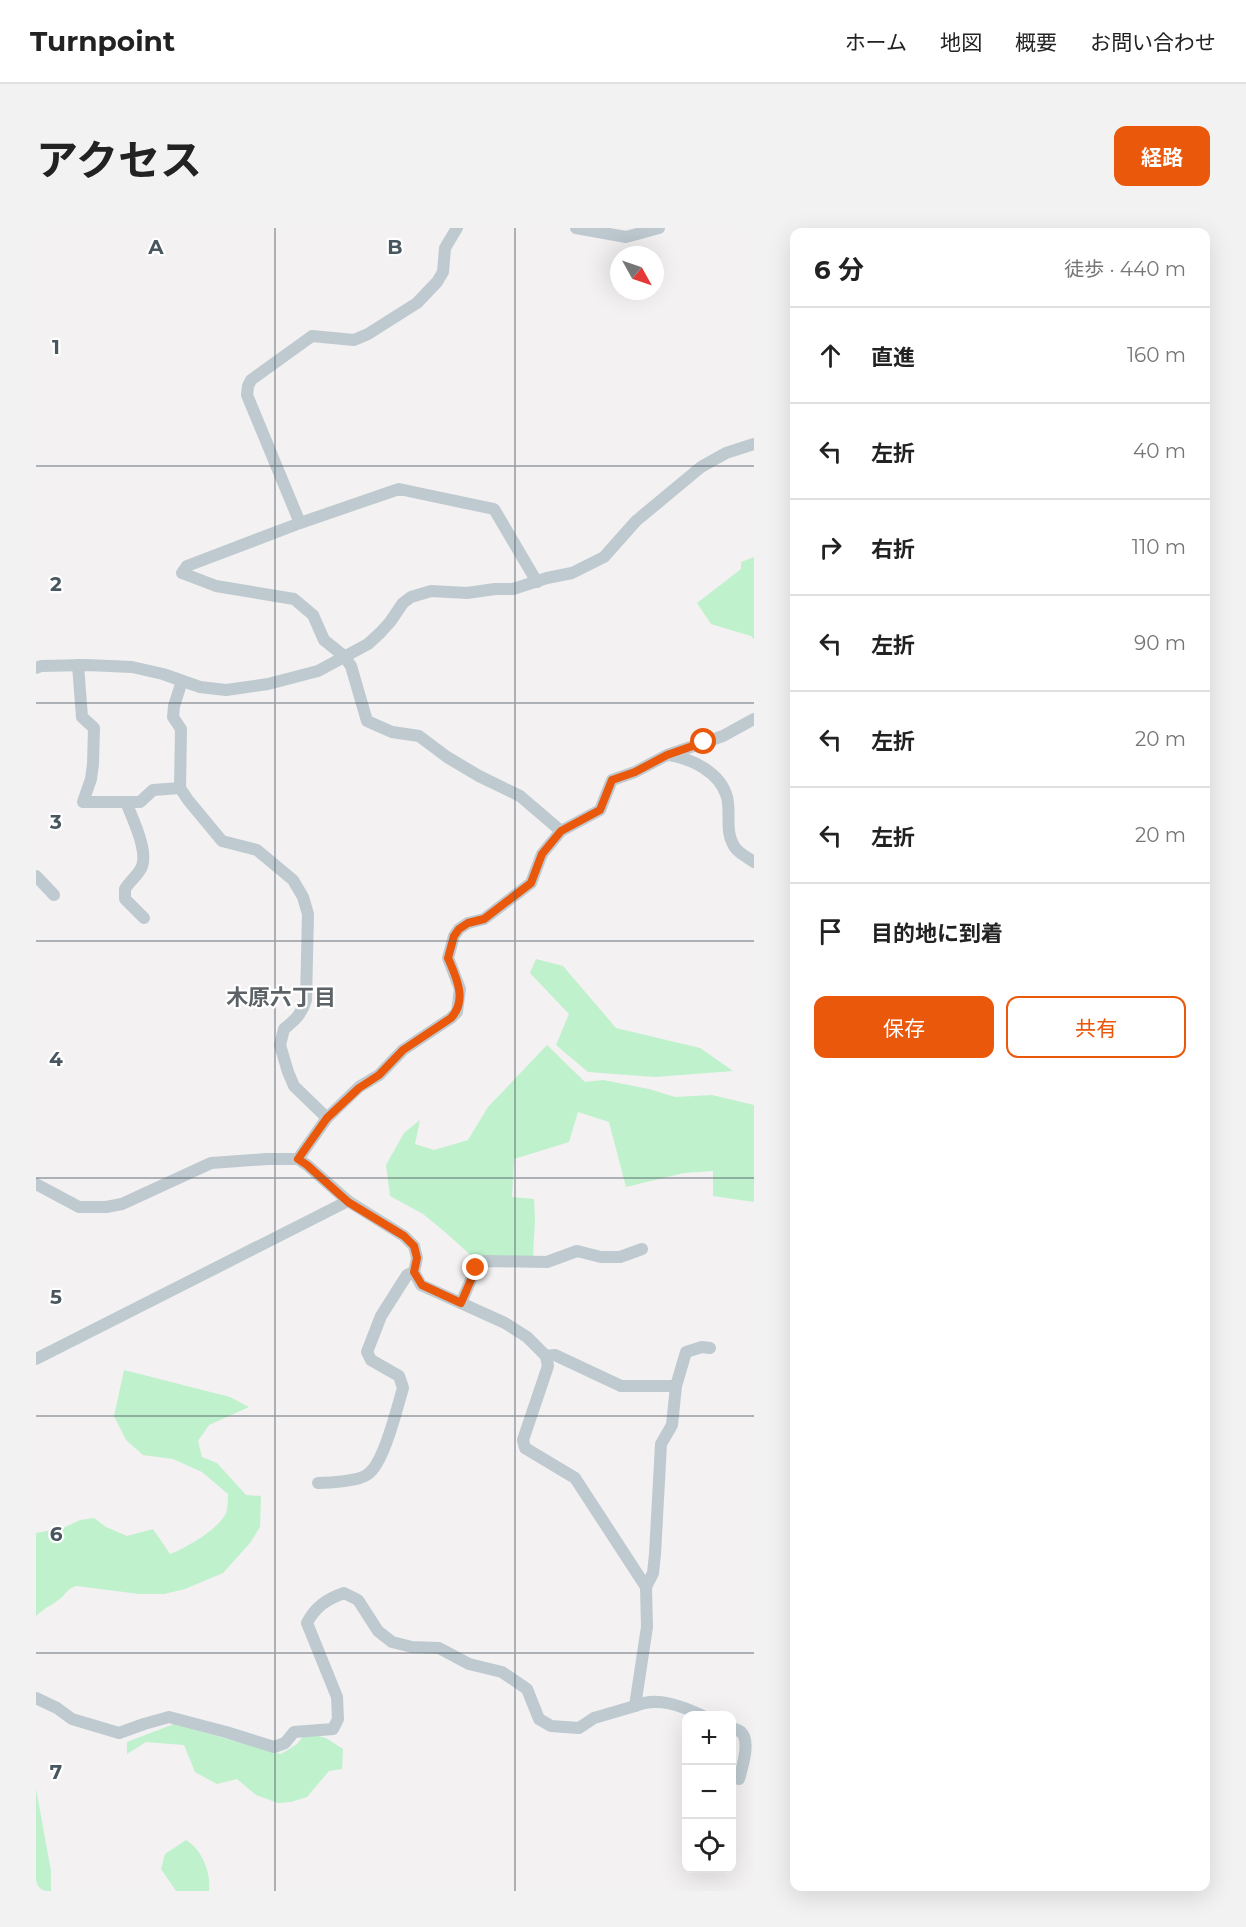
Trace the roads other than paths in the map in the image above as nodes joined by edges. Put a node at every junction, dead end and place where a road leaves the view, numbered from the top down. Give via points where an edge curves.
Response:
1 (457, 228) edge
2 (576, 228) edge
3 (659, 228) edge
4 (754, 444) edge
5 (300, 523) junction
6 (537, 582) junction
7 (344, 656) junction
8 (78, 665) junction
9 (36, 668) edge
10 (182, 681) junction
11 (754, 718) edge
12 (667, 755) junction
13 (180, 788) junction
14 (126, 802) junction
15 (561, 831) junction
16 (754, 862) edge
17 (36, 876) edge
18 (54, 895) dead end
19 (144, 918) dead end
20 (327, 1118) junction
21 (298, 1159) junction
22 (36, 1184) edge
23 (348, 1202) junction
24 (642, 1249) dead end
25 (414, 1272) junction
26 (461, 1303) junction
27 (710, 1348) dead end
28 (546, 1356) junction
29 (36, 1359) edge
30 (676, 1386) junction
31 (318, 1483) dead end
32 (646, 1587) junction
33 (36, 1698) edge
34 (635, 1706) junction
35 (692, 1711) edge
36 (736, 1730) edge
37 (739, 1779) dead end

1 - 5 street via 445,248 443,272 417,303 354,340 312,336 251,380 247,395
2 - 3 street via 626,237
4 - 6 street via 701,466 636,521 604,557 572,573
5 - 6 street via 399,489 494,509
5 - 7 street via 187,566 182,573 216,586 294,598 313,615 324,640
6 - 7 street via 513,589 431,591 411,597 368,644
7 - 10 street via 318,671 268,684 226,690
7 - 15 street via 351,666 367,721 392,732 419,736 447,757 520,796
8 - 9 street
8 - 10 street via 132,667
8 - 14 street via 82,717 94,728 91,778 83,802
10 - 13 street via 173,717 181,729
11 - 12 street via 723,736
12 - 15 street via 612,780 600,810
12 - 16 street via 682,757 715,776 726,797 729,837 734,847
13 - 14 street via 153,790 140,802
13 - 20 street via 222,841 257,850 293,880 303,897 308,914 306,1000 303,1011 284,1029 280,1045 294,1086
14 - 19 street via 144,858 142,869 124,889 125,899
15 - 20 street via 542,854 531,883 484,919 468,923 454,936 448,958 460,989 457,1012 403,1050
17 - 18 street
20 - 21 street
21 - 22 street via 211,1163 122,1204 106,1207 79,1207
21 - 23 street
23 - 25 street via 414,1246
23 - 29 street
24 - 26 street via 620,1257 578,1251 547,1262 485,1261 476,1268
25 - 26 street via 422,1285
25 - 31 street via 407,1275 381,1316 367,1352 371,1360 399,1376 403,1388 379,1462 367,1476
26 - 28 street via 505,1323
27 - 30 street via 686,1352
28 - 30 street via 555,1355 621,1386
28 - 32 street via 548,1366 523,1440 525,1448 575,1478
30 - 32 street via 672,1425 661,1444 655,1554 653,1573
32 - 34 street via 647,1628
33 - 34 street via 72,1719 118,1734 169,1717 274,1747 285,1743 294,1732 333,1729 338,1719 337,1697 307,1623 329,1599 344,1593 358,1600 378,1631 392,1642 439,1648 469,1664 502,1672 527,1689 539,1719 551,1726 579,1728 594,1718
34 - 35 street via 645,1701 677,1704
36 - 37 street via 745,1739 746,1754

